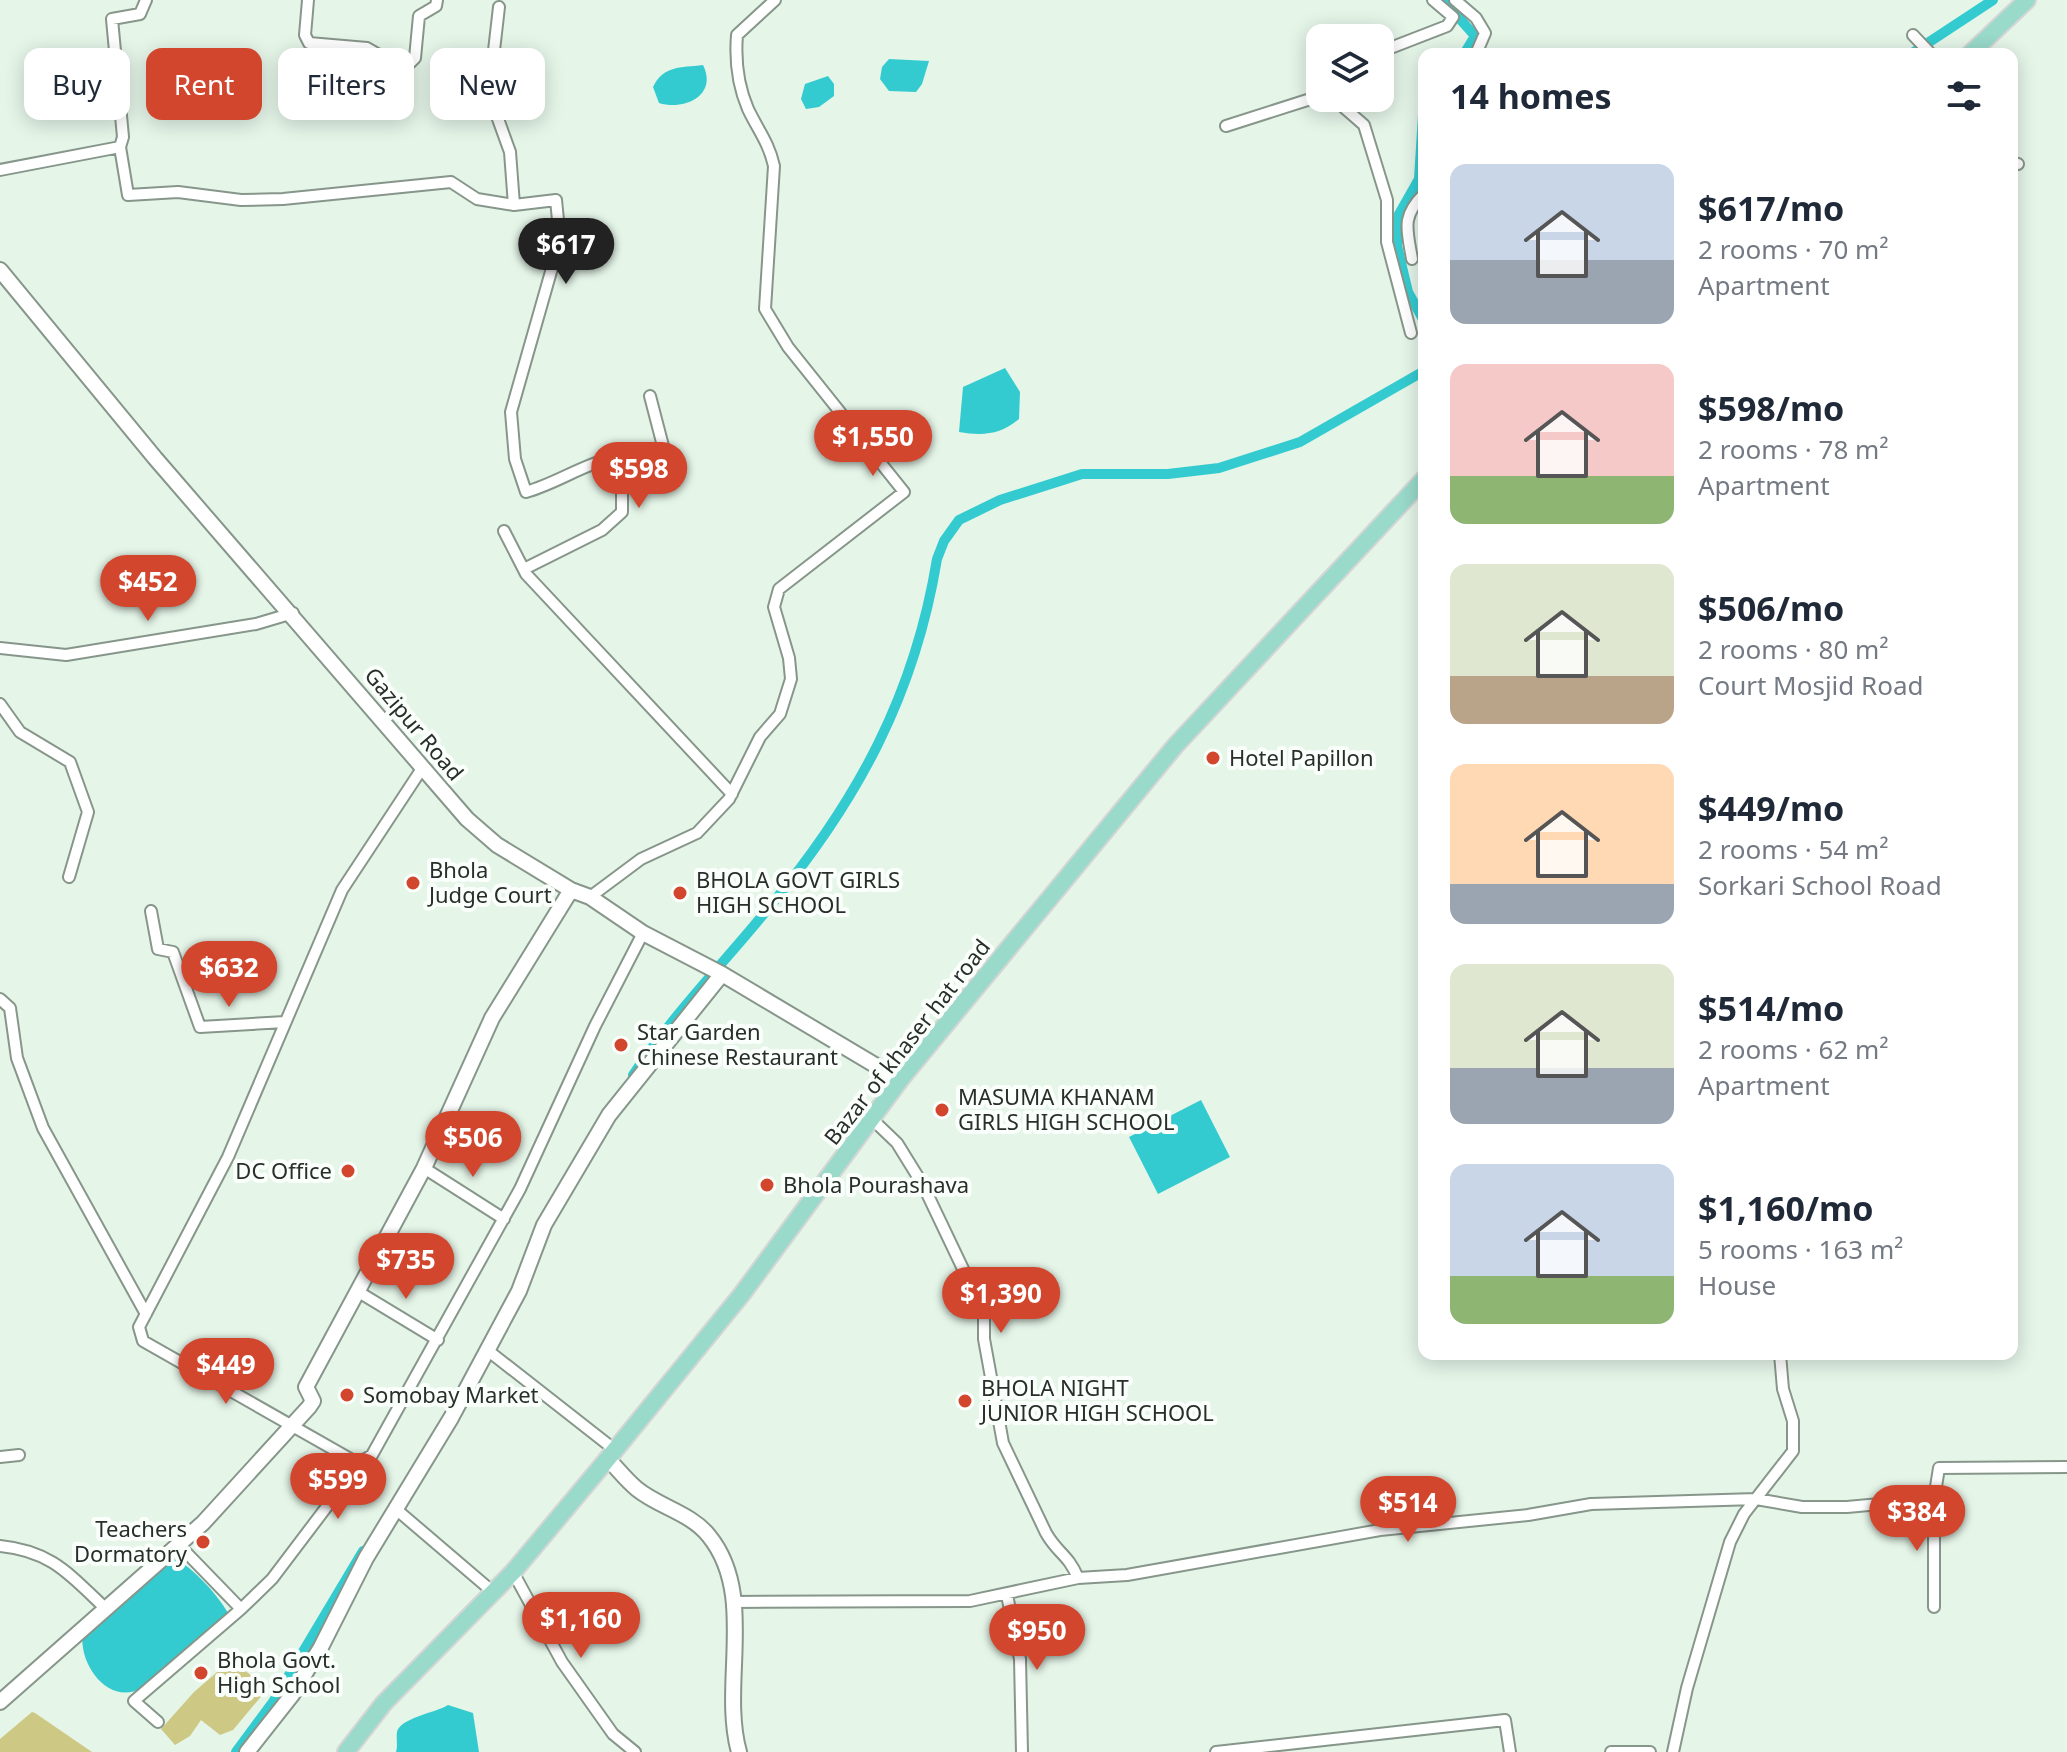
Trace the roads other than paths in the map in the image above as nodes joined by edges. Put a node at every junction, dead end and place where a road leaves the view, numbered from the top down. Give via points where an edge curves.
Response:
1 (146, 0) edge
2 (308, 0) edge
3 (437, 0) edge
4 (775, 0) edge
5 (1433, 0) edge
6 (1455, 0) edge
7 (2027, 0) edge
8 (499, 7) dead end
9 (1913, 35) dead end
10 (1394, 47) edge
11 (1479, 48) edge
12 (1925, 48) edge
13 (1976, 48) edge
14 (1306, 100) edge
15 (1349, 112) edge
16 (1226, 126) dead end
17 (120, 147) junction
18 (0, 170) edge
19 (1418, 200) edge
20 (514, 205) junction
21 (1412, 259) dead end
22 (0, 270) edge
23 (1411, 333) dead end
24 (650, 396) dead end
25 (622, 475) junction
26 (1418, 485) edge
27 (504, 531) dead end
28 (524, 569) junction
29 (293, 613) junction
30 (0, 648) edge
31 (0, 704) edge
32 (421, 770) junction
33 (732, 794) junction
34 (69, 877) dead end
35 (571, 890) junction
36 (590, 897) junction
37 (151, 911) dead end
38 (643, 933) junction
39 (722, 974) junction
40 (0, 999) edge
41 (285, 1022) junction
42 (900, 1080) junction
43 (873, 1120) junction
44 (424, 1168) junction
45 (504, 1219) junction
46 (357, 1291) junction
47 (146, 1314) junction
48 (438, 1340) junction
49 (486, 1349) junction
50 (1781, 1360) edge
51 (292, 1424) junction
52 (611, 1454) junction
53 (19, 1455) dead end
54 (0, 1457) edge
55 (2067, 1467) edge
56 (353, 1472) dead end
57 (1756, 1499) junction
58 (1934, 1499) junction
59 (397, 1510) junction
60 (178, 1544) junction
61 (0, 1546) edge
62 (513, 1572) junction
63 (1078, 1578) junction
64 (493, 1592) junction
65 (1007, 1595) junction
66 (732, 1602) junction
67 (104, 1607) junction
68 (1934, 1607) dead end
69 (241, 1609) junction
70 (0, 1702) edge
71 (158, 1722) dead end
72 (247, 1752) edge
73 (346, 1752) edge
74 (635, 1752) edge
75 (739, 1752) edge
76 (1022, 1752) edge
77 (1216, 1752) edge
78 (1510, 1752) edge
79 (1611, 1752) edge
80 (1650, 1752) edge
81 (1673, 1752) edge

1 - 17 street via 140,14 112,19
2 - 3 street via 309,43 367,48 393,63 410,63 419,16
4 - 33 street via 737,35 735,51 743,94 774,166 765,309 788,347 904,492 779,589 774,607 791,679 780,714 760,737
5 - 10 street via 1453,17 1447,26
6 - 11 street via 1485,33
7 - 13 main road
8 - 20 street via 489,94 510,152
9 - 12 street
14 - 16 street
15 - 23 street via 1364,125 1387,200 1387,242
17 - 18 street
17 - 20 street via 128,195 178,192 283,199 451,182 477,199
19 - 21 street via 1407,219
20 - 25 street via 556,200 560,240 511,412 515,459 526,492 614,457
22 - 29 street, Gazipur Road via 155,458
24 - 25 street via 663,446
25 - 28 street via 622,512 602,530
26 - 42 main road, Bazar of khaser hat road via 1175,746
27 - 28 street
28 - 33 street
29 - 30 street via 256,624 66,655
29 - 32 street, Gazipur Road
31 - 34 street via 20,732 70,762 74,772 88,812
32 - 35 street, Gazipur Road via 497,845
32 - 41 street via 342,890
33 - 36 street via 697,833 641,859
35 - 36 street, Gazipur Road
35 - 44 street via 492,1018
36 - 38 street, Gazipur Road
37 - 41 street via 158,949 173,952 200,1027
38 - 39 street, Gazipur Road
38 - 45 street
39 - 42 street, Gazipur Road
39 - 49 street via 609,1115 544,1225 519,1291
40 - 47 street via 10,1008 17,1058 43,1128
41 - 47 street via 228,1157
42 - 43 main road, Bazar of khaser hat road
43 - 52 main road, Bazar of khaser hat road via 742,1294
43 - 63 street via 897,1143 923,1185 984,1313 1003,1443 1046,1533 1070,1558
44 - 45 street
44 - 46 street
45 - 48 street
46 - 48 street
46 - 51 street via 306,1387 313,1401
47 - 51 street via 139,1327 143,1341
48 - 51 street via 372,1455 362,1461 342,1455
49 - 52 street
49 - 59 street
50 - 57 street via 1793,1421 1793,1451
51 - 60 street
52 - 62 main road, Bazar of khaser hat road
52 - 66 street via 636,1489 698,1524 709,1536 728,1569
53 - 54 street
55 - 58 street via 1939,1468
56 - 69 street via 272,1579
57 - 58 street via 1802,1507
57 - 63 street via 1591,1504 1380,1530 1158,1570
57 - 81 street via 1730,1542 1720,1571
58 - 68 street
59 - 64 street
59 - 72 street via 292,1695
60 - 67 street
60 - 69 street
61 - 67 street via 30,1549 58,1563
62 - 64 main road, Bazar of khaser hat road
62 - 74 street via 562,1662 613,1734
63 - 65 street
64 - 73 main road, Bazar of khaser hat road via 384,1703
65 - 66 street via 952,1603
65 - 76 street via 1020,1659
66 - 75 street
67 - 70 street
69 - 71 street via 134,1701
77 - 78 street via 1505,1720
79 - 80 street

